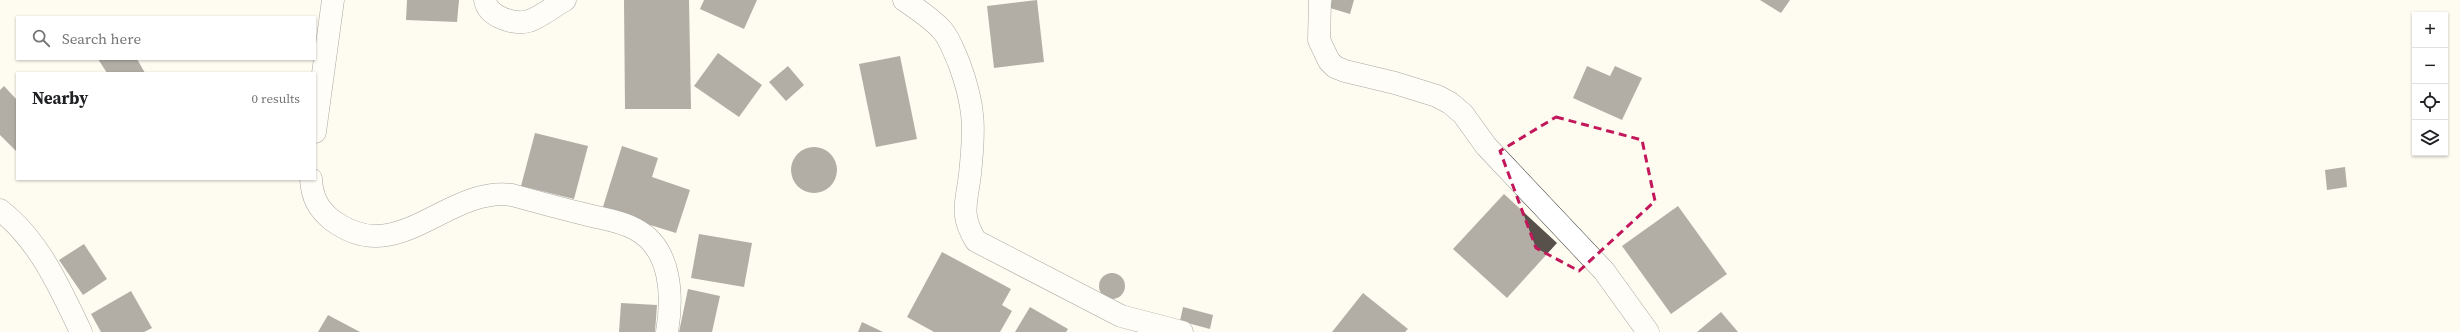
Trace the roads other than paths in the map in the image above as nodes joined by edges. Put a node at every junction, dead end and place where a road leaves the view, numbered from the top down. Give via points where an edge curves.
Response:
1 (333, 0) edge
2 (486, 0) edge
3 (565, 0) edge
4 (904, 0) edge
5 (1320, 0) edge
6 (316, 125) edge
7 (311, 180) edge
8 (0, 210) edge
9 (81, 332) edge
10 (667, 332) edge
11 (1182, 332) edge
12 (1648, 332) edge

1 - 6 street
2 - 3 street via 486,6 509,21 529,21
4 - 11 street via 925,14 943,31 953,49 970,94 974,127 970,176 964,207 967,227 976,241 1122,316
5 - 12 street via 1319,40 1332,64 1345,71 1437,96 1463,114 1486,146 1604,271
7 - 10 street via 315,202 326,215 339,225 369,236 393,234 476,197 495,193 512,195 627,225 649,238 658,249 669,279 670,312
8 - 9 street via 15,222 52,272

